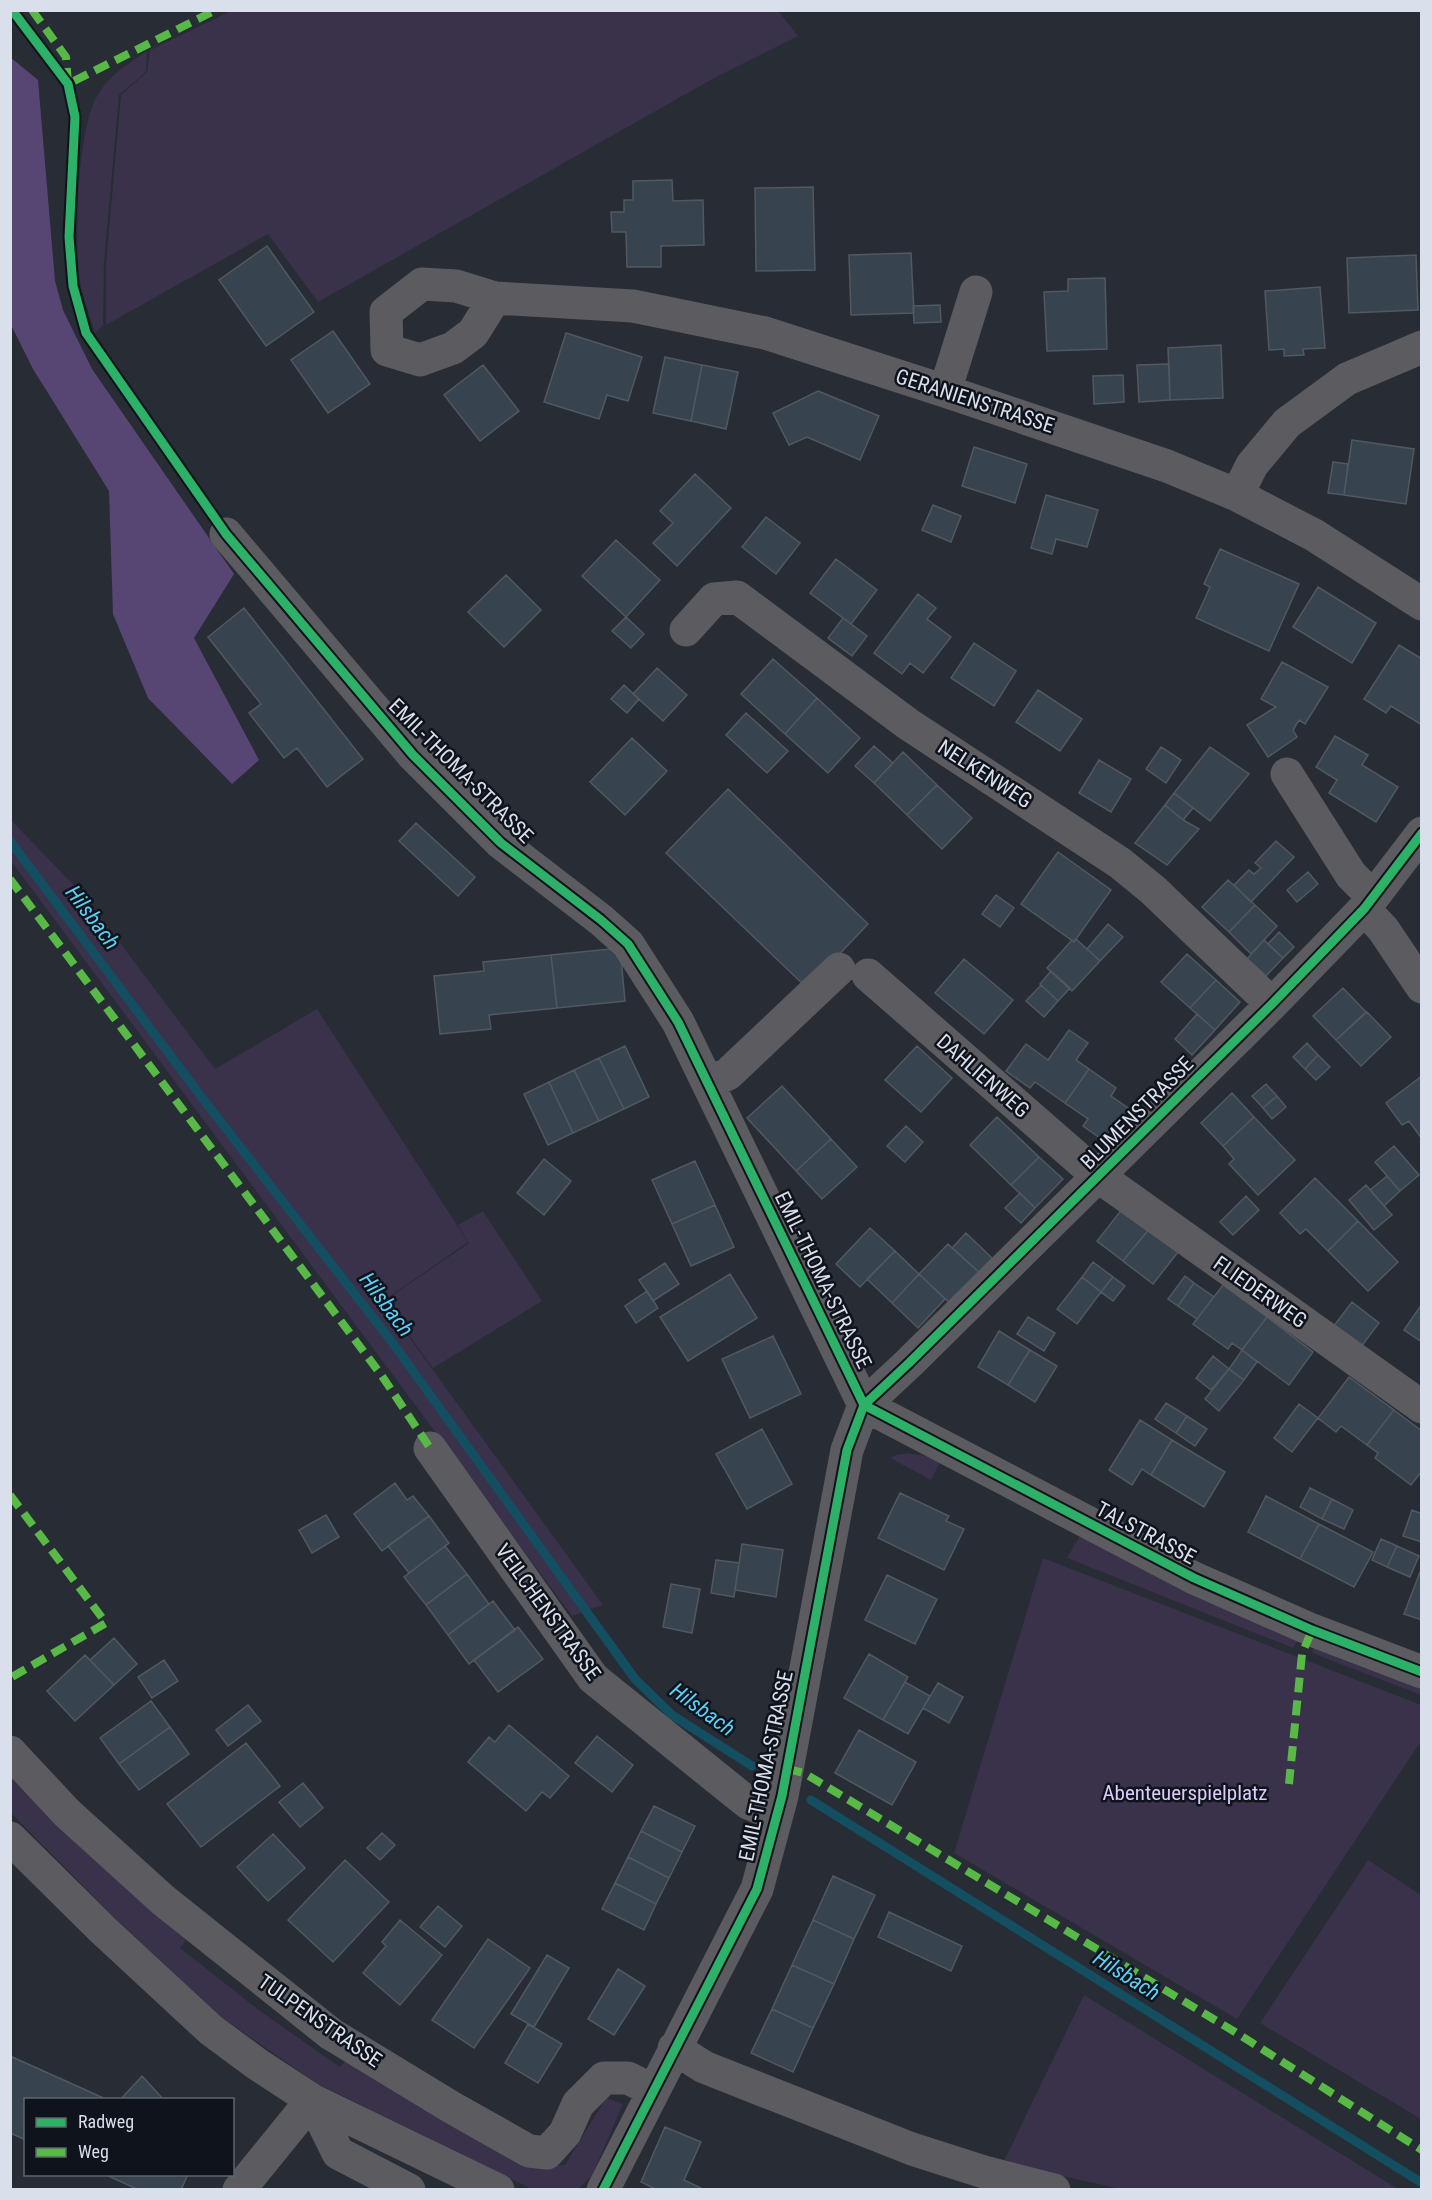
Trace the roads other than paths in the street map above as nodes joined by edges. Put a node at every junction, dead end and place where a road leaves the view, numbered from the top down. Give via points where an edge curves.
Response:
1 (976, 292) dead end
2 (495, 298) dead end
3 (1422, 347) edge
4 (945, 391) junction
5 (1237, 495) junction
6 (226, 534) dead end
7 (1422, 604) edge
8 (686, 630) dead end
9 (1287, 774) dead end
10 (1422, 833) edge
11 (1369, 903) junction
12 (1422, 987) edge
13 (1272, 1004) junction
14 (708, 1083) junction
15 (1098, 1176) junction
16 (864, 1405) junction
17 (1422, 1407) edge
18 (430, 1448) dead end
19 (1422, 1672) edge
20 (10, 1752) edge
21 (777, 1815) junction
22 (10, 1838) edge
23 (674, 2048) junction
24 (652, 2090) junction
25 (312, 2100) junction
26 (239, 2190) edge
27 (408, 2190) edge
28 (498, 2190) edge
29 (603, 2190) edge
30 (1054, 2190) edge

1 - 4 street
2 - 4 street, GERANIENSTRASSE via 655,310 765,333
3 - 5 street via 1347,380 1287,423 1252,465
4 - 5 street, GERANIENSTRASSE via 1167,466
5 - 7 street, GERANIENSTRASSE via 1314,536
6 - 14 street, EMIL-THOMA-STRASSE via 413,755 501,843 628,944 678,1022
8 - 13 street, NELKENWEG via 714,600 737,597 908,724 1120,863
9 - 11 street
10 - 11 street, BLUMENSTRASSE
11 - 12 street
11 - 13 street, BLUMENSTRASSE
13 - 15 street, BLUMENSTRASSE
14 - 15 street, DAHLIENWEG via 728,1074 854,972
14 - 16 street, EMIL-THOMA-STRASSE
15 - 16 street, BLUMENSTRASSE
15 - 17 street, FLIEDERWEG
16 - 19 street, TALSTRASSE via 1194,1578 1312,1630
16 - 21 street, EMIL-THOMA-STRASSE via 847,1450
18 - 21 street, VEILCHENSTRASSE via 593,1678 748,1803
20 - 24 street, TULPENSTRASSE via 67,1813 163,1900 331,2034 528,2151 547,2153 565,2133 578,2104 604,2078 628,2078
21 - 23 street, EMIL-THOMA-STRASSE via 757,1889
22 - 25 street via 211,2030
23 - 24 street, EMIL-THOMA-STRASSE
23 - 30 street via 704,2067 912,2150
24 - 29 street, EMIL-THOMA-STRASSE
25 - 26 street
25 - 27 street via 338,2153
25 - 28 street

